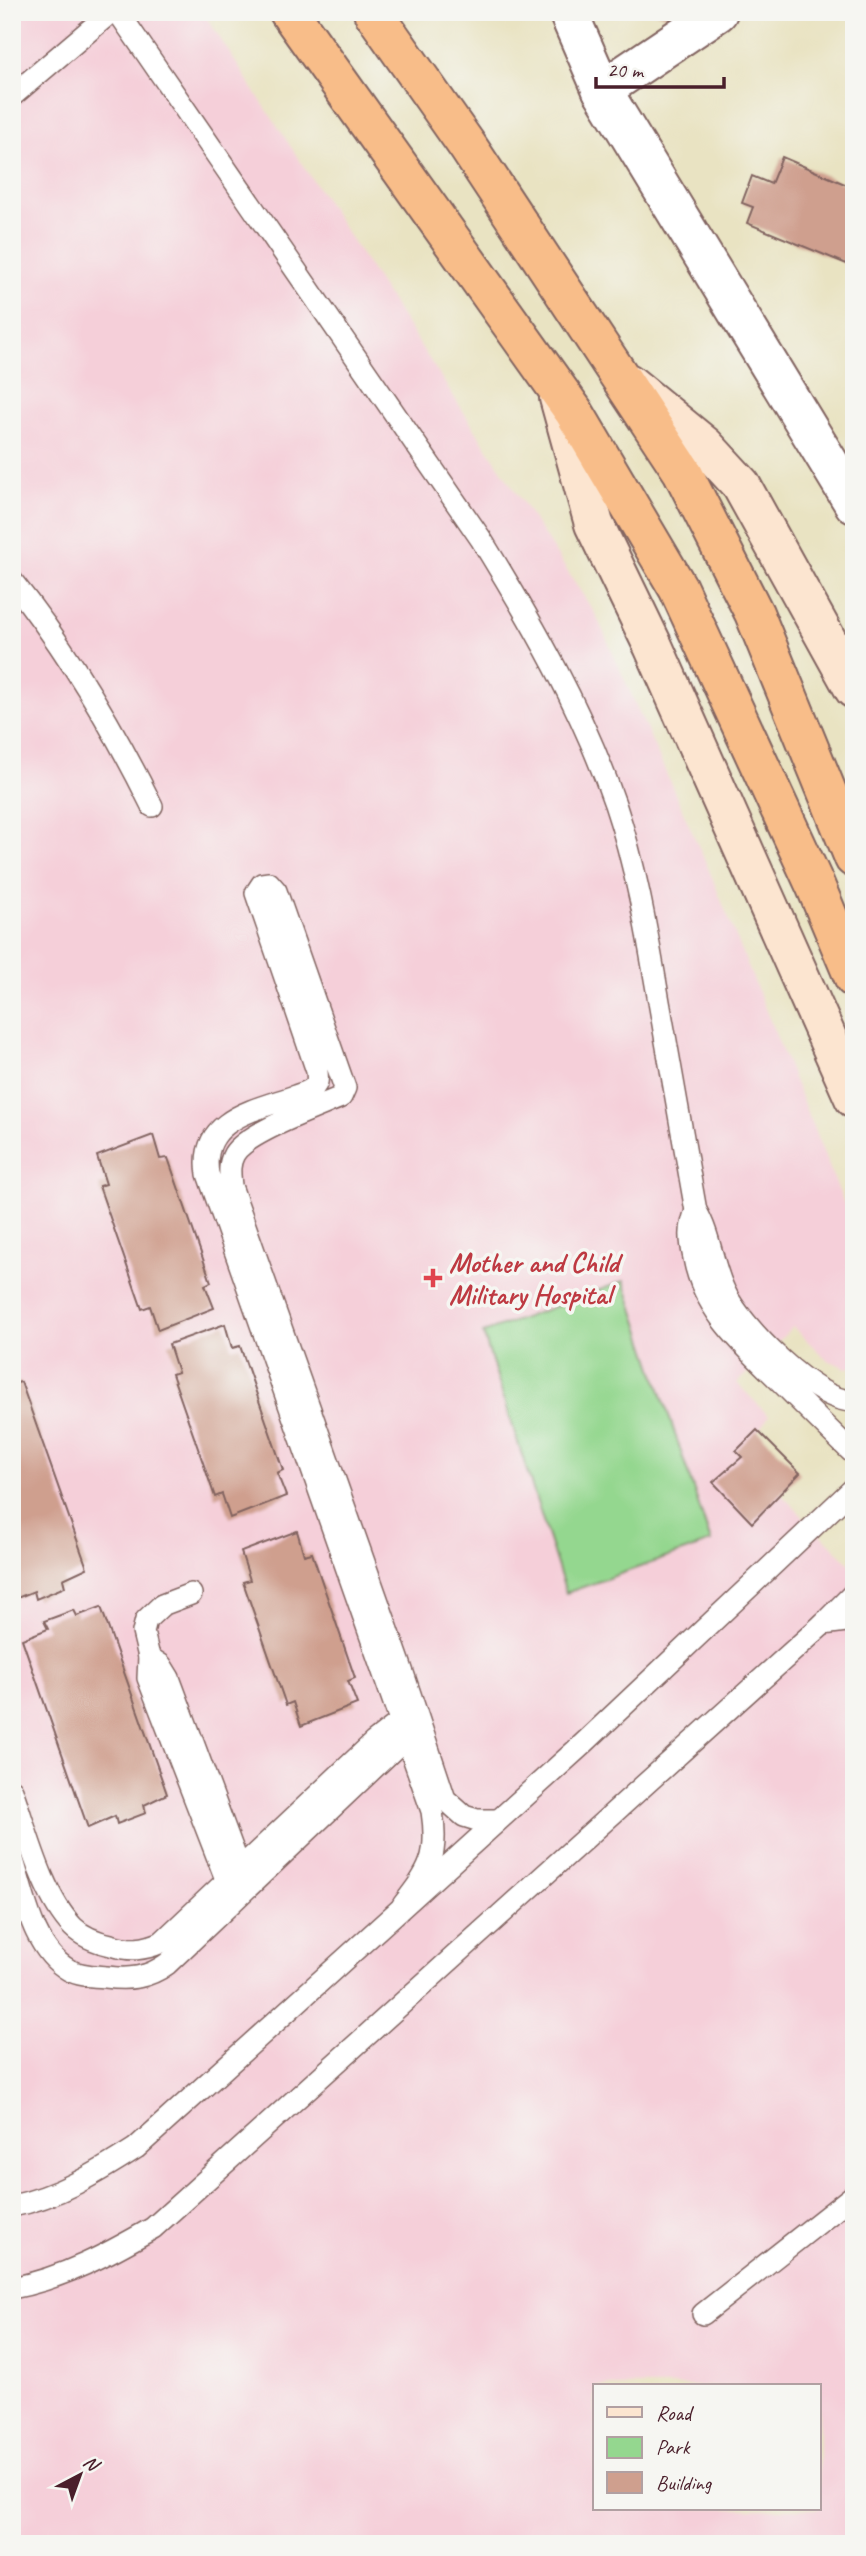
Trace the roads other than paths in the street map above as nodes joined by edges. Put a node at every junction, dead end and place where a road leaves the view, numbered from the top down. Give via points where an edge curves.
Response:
1 (111, 12) edge
2 (118, 12) edge
3 (289, 12) edge
4 (373, 12) edge
5 (568, 12) edge
6 (718, 12) edge
7 (602, 90) junction
8 (12, 96) edge
9 (617, 374) junction
10 (555, 386) junction
11 (854, 504) edge
12 (12, 581) edge
13 (854, 689) edge
14 (152, 806) dead end
15 (854, 858) edge
16 (854, 978) edge
17 (854, 1098) edge
18 (696, 1211) junction
19 (854, 1401) edge
20 (854, 1454) edge
21 (854, 1488) edge
22 (854, 1593) edge
23 (191, 1594) dead end
24 (854, 1620) edge
25 (823, 1624) junction
26 (411, 1725) junction
27 (12, 1790) edge
28 (497, 1820) junction
29 (12, 1857) edge
30 (237, 1885) junction
31 (403, 1905) junction
32 (854, 2194) edge
33 (12, 2206) edge
34 (12, 2288) edge
35 (703, 2314) dead end

1 - 8 lane
2 - 18 lane via 481,539 536,628 579,714 615,806 635,876
3 - 10 highway
4 - 9 highway
5 - 7 street
6 - 7 street
7 - 11 street
9 - 13 street via 705,446 741,485
9 - 15 highway via 682,471 754,613
10 - 16 highway via 575,412 678,589
10 - 17 street via 594,524
12 - 14 lane via 95,698
18 - 19 lane via 719,1279 736,1311 805,1380 823,1393
18 - 20 lane via 690,1242 699,1281 716,1312 759,1362
21 - 28 lane
22 - 25 lane
23 - 30 lane via 153,1611 143,1632 149,1657 169,1678
24 - 25 lane
25 - 34 lane via 153,2228 73,2271
26 - 26 lane via 231,1186 232,1157 246,1140 341,1097 345,1088 276,891 269,883 262,884 256,893 317,1082 310,1091 224,1125 214,1136 205,1160
26 - 28 lane via 445,1799 464,1816
26 - 30 lane via 386,1756
26 - 31 lane via 432,1811 435,1845 426,1872
27 - 30 lane via 58,1909 92,1940 130,1950 147,1949
28 - 31 lane
29 - 30 lane via 46,1948 70,1970 82,1974 118,1978 155,1973
31 - 33 lane via 136,2148 62,2190
32 - 35 lane

